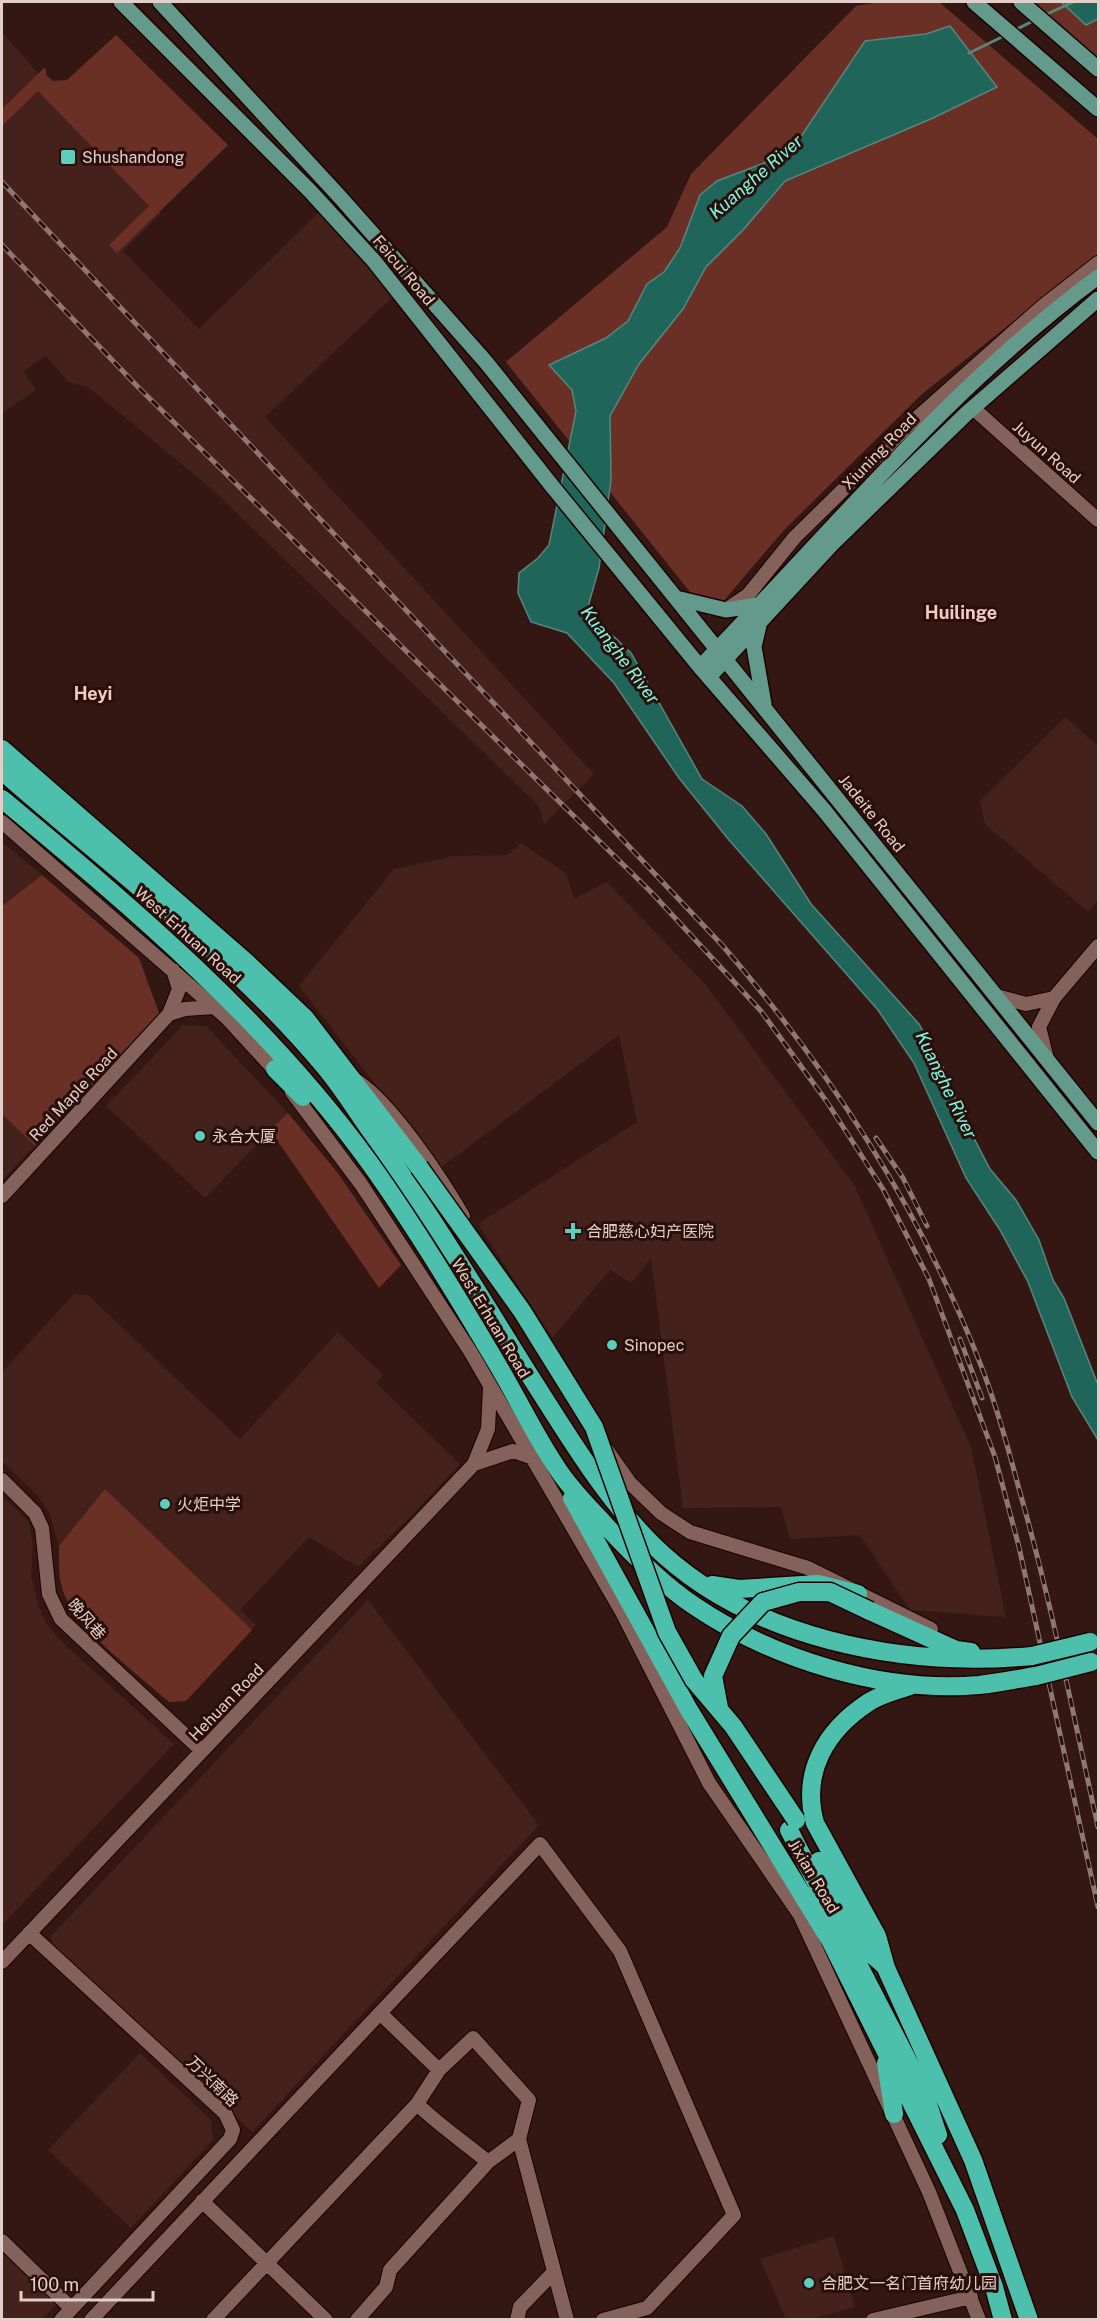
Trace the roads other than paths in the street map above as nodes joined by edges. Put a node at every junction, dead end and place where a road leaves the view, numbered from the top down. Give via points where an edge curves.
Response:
1 (121, 2) edge
2 (160, 2) edge
3 (974, 2) edge
4 (1021, 2) edge
5 (1098, 69) edge
6 (1098, 109) edge
7 (1098, 263) edge
8 (1098, 277) edge
9 (1098, 299) edge
10 (973, 408) junction
11 (1098, 520) edge
12 (618, 526) joint
13 (676, 598) junction
14 (759, 605) junction
15 (726, 610) junction
16 (760, 622) junction
17 (722, 654) junction
18 (704, 672) junction
19 (766, 710) junction
20 (2, 749) edge
21 (2, 771) edge
22 (2, 799) edge
23 (2, 822) edge
24 (1098, 946) edge
25 (173, 968) junction
26 (996, 996) junction
27 (1054, 998) junction
28 (215, 1007) junction
29 (169, 1014) junction
30 (1047, 1059) junction
31 (275, 1069) junction
32 (326, 1069) junction
33 (354, 1079) junction
34 (1098, 1123) edge
35 (1098, 1152) edge
36 (369, 1162) junction
37 (419, 1167) junction
38 (2, 1196) edge
39 (490, 1386) junction
40 (533, 1458) junction
41 (474, 1464) junction
42 (557, 1470) junction
43 (2, 1480) edge
44 (597, 1569) junction
45 (700, 1582) junction
46 (858, 1594) junction
47 (1094, 1640) edge
48 (651, 1643) junction
49 (1011, 1658) junction
50 (1095, 1661) edge
51 (917, 1683) junction
52 (202, 1751) junction
53 (793, 1825) junction
54 (29, 1933) junction
55 (2, 1962) edge
56 (886, 1968) junction
57 (380, 2013) junction
58 (883, 2046) junction
59 (439, 2070) junction
60 (417, 2104) junction
61 (894, 2114) junction
62 (519, 2139) junction
63 (488, 2163) junction
64 (955, 2189) junction
65 (202, 2201) junction
66 (2, 2241) edge
67 (267, 2263) junction
68 (554, 2272) junction
69 (971, 2297) junction
70 (72, 2308) junction
71 (61, 2319) edge
72 (91, 2319) edge
73 (213, 2319) edge
74 (326, 2319) edge
75 (357, 2319) edge
76 (517, 2319) edge
77 (567, 2319) edge
78 (603, 2319) edge
79 (873, 2319) edge
80 (979, 2319) edge
81 (1003, 2319) edge
82 (1029, 2319) edge

1 - 18 main road, Feicui Road via 310,191 374,261
2 - 12 main road, Feicui Road via 340,197 559,449
3 - 6 main road
4 - 5 main road
7 - 15 street via 1043,306 909,425 795,537 748,595
8 - 14 main road, Xiuning Road via 956,399
9 - 10 main road, Xiuning Road
10 - 11 street, Juyun Road
10 - 16 main road, Xiuning Road via 834,542
12 - 13 main road, Jadeite Road
13 - 15 main road
13 - 17 main road, Jadeite Road
14 - 15 main road
14 - 17 main road, Xiuning Road
16 - 17 main road, Xiuning Road
16 - 19 main road via 754,647
17 - 18 main road, Xiuning Road
17 - 19 main road, Jadeite Road
18 - 35 main road via 823,809
19 - 26 main road, Jadeite Road
20 - 33 highway, West Erhuan Road via 246,962 305,1018
21 - 32 highway, West Erhuan Road via 223,961
22 - 36 highway, West Erhuan Road via 194,965 258,1028
23 - 25 street
24 - 27 street
25 - 28 street
25 - 29 street via 179,989
26 - 27 street via 1026,1004
26 - 30 main road, Jadeite Road
27 - 30 street via 1040,1027
28 - 29 street
28 - 31 street
29 - 38 street, Red Maple Road
30 - 34 main road, Jadeite Road
31 - 36 highway
31 - 39 street via 361,1184
32 - 37 highway
32 - 45 highway, West Erhuan Road via 416,1194 608,1496 654,1546
33 - 37 highway, West Erhuan Road
33 - 46 street via 374,1092 446,1185 531,1338 630,1483 661,1513 690,1532 808,1568
36 - 42 highway, West Erhuan Road via 491,1354
37 - 53 highway, bridge via 522,1311 594,1426 667,1632 694,1680 733,1726
39 - 40 street
39 - 41 street via 488,1429
40 - 41 street via 513,1451
40 - 44 street
41 - 52 street, Hehuan Road
42 - 48 highway, Jixian Road
42 - 51 highway, West Erhuan Road via 627,1549 662,1581 725,1625 800,1659 848,1673
43 - 52 street, 晚风巷 via 35,1513 42,1528 47,1587 61,1619
44 - 48 highway
44 - 61 street via 656,1675 709,1783 800,1915
45 - 46 highway via 739,1589 818,1584
45 - 49 highway, West Erhuan Road via 755,1613 807,1634 889,1653 978,1661
46 - 49 street via 960,1643
47 - 49 highway, West Erhuan Road, bridge
48 - 58 highway, Jixian Road via 830,1940
49 - 53 highway, bridge via 956,1650 830,1592 799,1592 763,1602 731,1636 713,1676 723,1729
50 - 51 highway, West Erhuan Road, bridge via 980,1685
51 - 56 highway via 871,1700 846,1720 823,1749 810,1783 809,1802 815,1823 877,1936
52 - 54 street, Hehuan Road
53 - 56 highway via 869,1952
53 - 64 highway via 924,2092
54 - 55 street, Hehuan Road
54 - 70 street, 万兴南路 via 225,2113 233,2130 230,2139
56 - 82 highway via 973,2160
57 - 59 street
57 - 65 street
57 - 78 street via 540,1844 620,1951 734,2215 647,2308
58 - 61 highway
58 - 64 highway, Jixian Road
59 - 60 street
59 - 62 street via 473,2038 529,2100
60 - 63 street via 444,2131 458,2137
60 - 67 street
61 - 69 street
62 - 63 street
62 - 68 street
63 - 75 street via 390,2270 386,2288
64 - 81 highway, Jixian Road
65 - 67 street
65 - 72 street
66 - 70 street
67 - 73 street
67 - 74 street
68 - 76 street via 520,2307
68 - 77 street
69 - 79 street
69 - 80 street
70 - 71 street, 万兴南路

